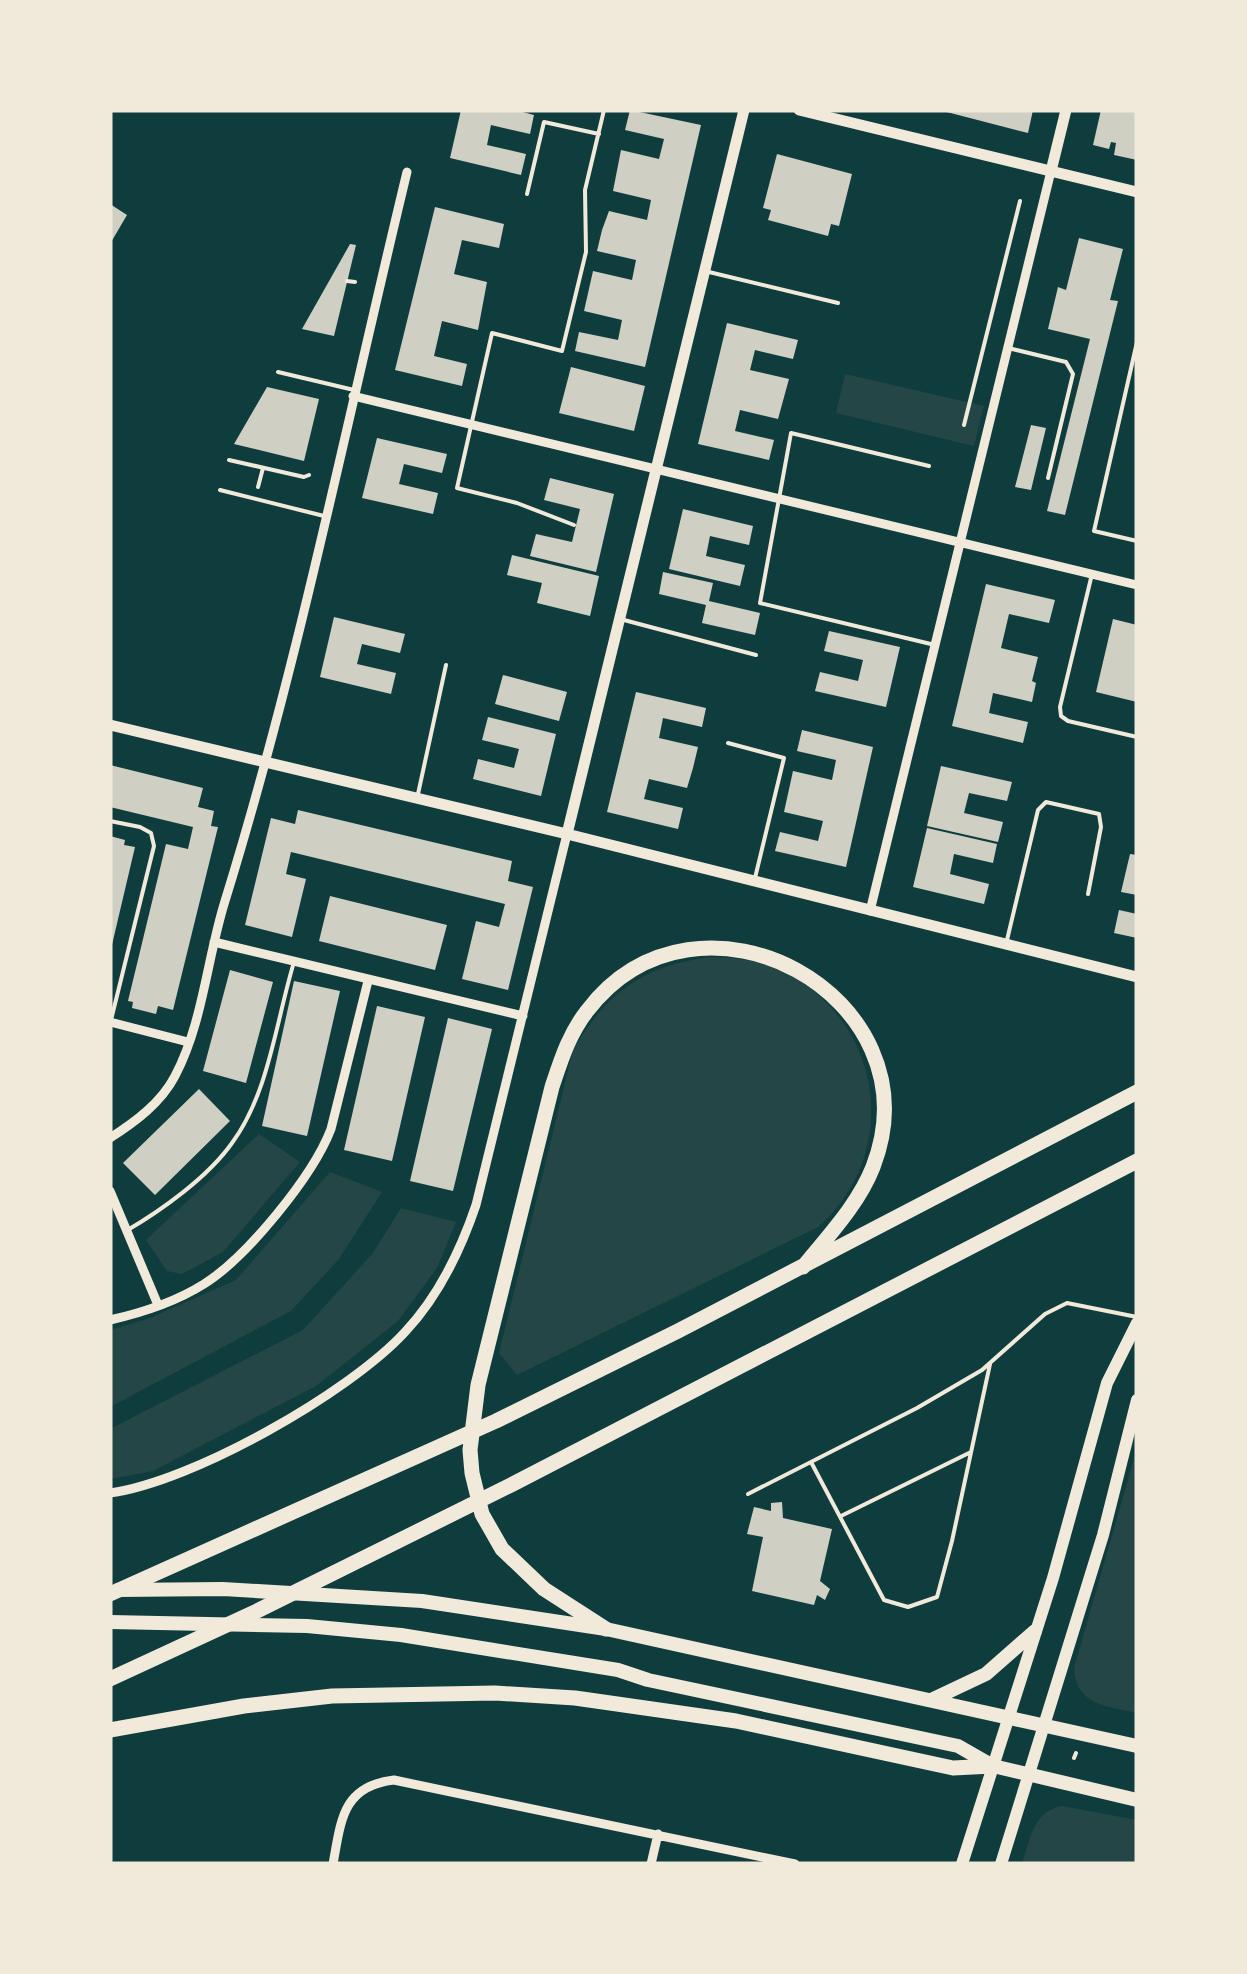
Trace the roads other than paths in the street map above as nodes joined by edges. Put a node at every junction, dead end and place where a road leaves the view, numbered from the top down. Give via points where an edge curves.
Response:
1 (604, 110) edge
2 (744, 110) edge
3 (798, 110) edge
4 (1066, 110) edge
5 (599, 134) junction
6 (1051, 171) junction
7 (406, 172) dead end
8 (1137, 192) edge
9 (527, 194) dead end
10 (705, 271) junction
11 (838, 302) dead end
12 (1137, 342) edge
13 (1008, 348) junction
14 (278, 372) dead end
15 (354, 393) junction
16 (471, 424) junction
17 (930, 466) dead end
18 (657, 470) junction
19 (1048, 478) dead end
20 (220, 490) dead end
21 (780, 498) junction
22 (324, 516) junction
23 (574, 524) dead end
24 (1137, 541) edge
25 (961, 542) junction
26 (1092, 574) junction
27 (1137, 585) edge
28 (620, 619) junction
29 (935, 645) junction
30 (756, 654) dead end
31 (446, 665) dead end
32 (110, 725) edge
33 (1137, 736) edge
34 (728, 743) dead end
35 (266, 763) junction
36 (417, 799) junction
37 (110, 821) edge
38 (566, 834) junction
39 (754, 883) junction
40 (1088, 894) dead end
41 (870, 911) junction
42 (214, 942) junction
43 (1006, 945) junction
44 (294, 962) junction
45 (1137, 977) edge
46 (368, 981) junction
47 (523, 1016) junction
48 (110, 1022) edge
49 (188, 1042) junction
50 (1137, 1092) edge
51 (110, 1138) edge
52 (1133, 1164) edge
53 (110, 1192) edge
54 (126, 1230) junction
55 (802, 1267) junction
56 (158, 1305) junction
57 (110, 1320) edge
58 (1137, 1320) edge
59 (990, 1364) junction
60 (1137, 1400) edge
61 (971, 1452) junction
62 (811, 1462) junction
63 (110, 1493) edge
64 (748, 1494) dead end
65 (841, 1516) junction
66 (110, 1592) edge
67 (110, 1622) edge
68 (606, 1629) junction
69 (1036, 1631) junction
70 (110, 1679) edge
71 (930, 1700) junction
72 (1008, 1717) junction
73 (1043, 1726) junction
74 (110, 1730) edge
75 (1137, 1746) edge
76 (993, 1766) junction
77 (1029, 1774) junction
78 (1137, 1800) edge
79 (658, 1834) junction
80 (332, 1864) edge
81 (652, 1864) edge
82 (795, 1864) edge
83 (962, 1864) edge
84 (1001, 1864) edge

1 - 5 lane
2 - 10 street
3 - 6 street
4 - 6 street
5 - 9 lane via 544,122
5 - 16 lane via 585,190 586,252 562,351 492,333
6 - 8 street
6 - 13 street
7 - 15 street
10 - 11 lane
10 - 18 street
12 - 24 lane via 1094,531
13 - 19 lane via 1066,362 1073,374
13 - 25 street
14 - 15 lane
15 - 16 street
15 - 22 street
16 - 18 street
16 - 23 lane via 456,488
17 - 21 lane via 791,433
18 - 21 street
18 - 28 street
20 - 22 lane
21 - 25 street
21 - 29 lane via 760,603
22 - 35 street
25 - 26 street
25 - 29 street
26 - 27 street
26 - 33 lane via 1061,716
28 - 30 lane
28 - 38 street
29 - 41 street
31 - 36 lane
32 - 35 street
34 - 39 lane via 784,758
35 - 36 street
35 - 42 street
36 - 38 street
37 - 48 lane via 151,833 154,846
38 - 39 street
38 - 47 street
39 - 41 street
40 - 43 lane via 1099,814 1046,802 1038,810
41 - 43 street
42 - 44 street
42 - 49 street
43 - 45 street
44 - 46 street
44 - 54 lane via 267,1064 232,1144 168,1207
46 - 47 street
46 - 56 street via 330,1129 308,1175 225,1269
47 - 63 street via 466,1234 440,1286 404,1334 270,1430 173,1477
48 - 49 street
49 - 51 street via 167,1090
50 - 55 highway
52 - 70 highway via 511,1486
53 - 54 street
54 - 56 street
55 - 66 highway via 496,1421
55 - 68 highway via 850,1208 879,1146 880,1084 865,1038 819,984 753,952 700,948 634,969 588,1010 564,1050 478,1385 470,1450 482,1514 502,1548 544,1589
56 - 57 street
58 - 59 lane via 1068,1303 1045,1314
58 - 69 main road via 1108,1383
59 - 61 lane
59 - 62 lane
60 - 73 main road
61 - 65 lane
61 - 65 lane via 936,1597 908,1607 884,1600
62 - 64 lane
62 - 65 lane
66 - 68 main road via 224,1589 422,1601
67 - 76 main road via 307,1626 567,1660 958,1746
68 - 71 main road
69 - 71 main road via 986,1674
69 - 72 main road
71 - 72 main road
72 - 73 main road
72 - 76 main road
73 - 75 main road
73 - 77 main road
74 - 76 highway via 332,1696 576,1698 736,1721 953,1768
76 - 77 main road
76 - 83 main road
77 - 78 main road
77 - 84 main road
79 - 80 street via 404,1781 377,1782 344,1812
79 - 81 street
79 - 82 street

